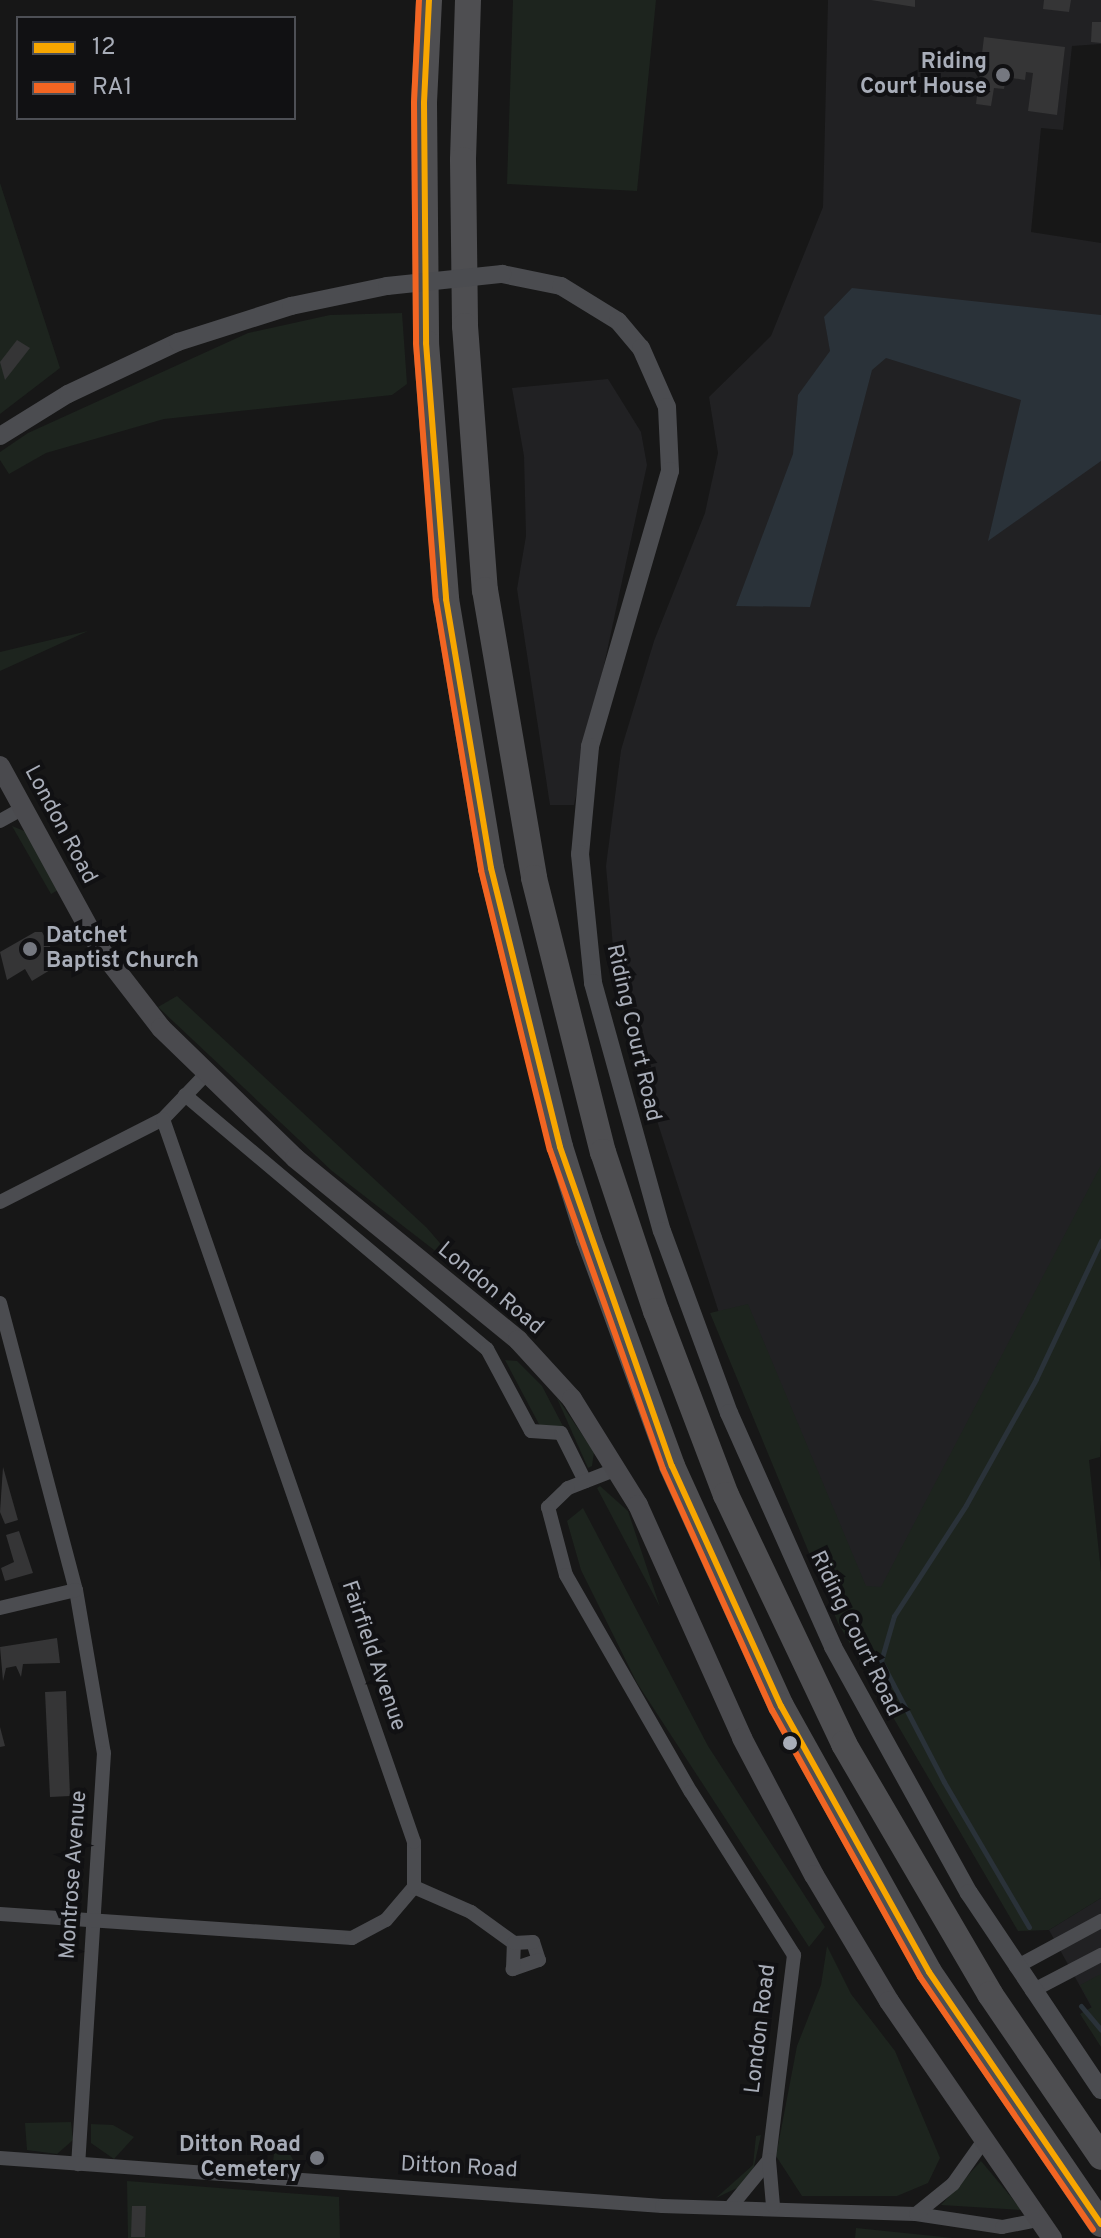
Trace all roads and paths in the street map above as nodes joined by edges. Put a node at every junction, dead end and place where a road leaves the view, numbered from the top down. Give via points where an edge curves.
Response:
1 (429, 0) edge
2 (468, 0) edge
3 (0, 436) edge
4 (0, 766) edge
5 (23, 808) junction
6 (0, 821) edge
7 (207, 1073) junction
8 (185, 1095) junction
9 (163, 1119) junction
10 (0, 1202) edge
11 (0, 1303) edge
12 (617, 1469) junction
13 (585, 1481) junction
14 (76, 1590) junction
15 (0, 1608) edge
16 (414, 1887) junction
17 (0, 1914) edge
18 (93, 1919) junction
19 (1101, 1921) edge
20 (514, 1943) dead end
21 (1101, 1955) edge
22 (1016, 1967) junction
23 (1032, 1991) junction
24 (1101, 2090) edge
25 (982, 2143) junction
26 (1101, 2157) edge
27 (0, 2158) edge
28 (769, 2160) junction
29 (78, 2164) junction
30 (732, 2205) junction
31 (773, 2206) junction
32 (916, 2214) junction
33 (1038, 2220) junction
34 (1101, 2224) edge
35 (1052, 2238) edge

1 - 34 highway via 424,103 426,343 446,599 491,868 560,1147 677,1480 781,1706 929,1972
2 - 26 highway via 465,326 485,590 531,864 603,1152 721,1481 844,1744 990,1994
3 - 22 street, Riding Court Road, bridge via 68,394 178,342 291,306 387,286 502,274 561,286 618,321 656,375 669,423 670,471 590,747 580,854 593,983 636,1148 683,1294 790,1556 901,1778
4 - 5 main road, London Road
5 - 6 street
5 - 7 main road, London Road via 100,949 129,991
7 - 8 street
7 - 12 main road, London Road via 360,1214 518,1340 572,1399
8 - 9 street
8 - 13 street via 487,1349 531,1431 561,1433
9 - 10 street
9 - 16 street, Fairfield Avenue via 414,1842
11 - 14 street, Montrose Avenue
12 - 13 street, London Road
12 - 25 main road via 742,1738 814,1875
13 - 28 street, London Road via 568,1488 548,1507 566,1575 691,1792 794,1955
14 - 15 street
14 - 18 street, Montrose Avenue via 104,1753
16 - 18 street via 386,1920 352,1938
16 - 20 street via 471,1912
17 - 18 street
18 - 29 street, Montrose Avenue
19 - 22 street
21 - 23 street
22 - 23 street, Riding Court Road
23 - 24 street, Riding Court Road
25 - 32 street via 953,2184
25 - 33 main road
27 - 29 street, Ditton Road
28 - 30 street
28 - 31 street, London Road
29 - 30 street, Ditton Road via 662,2206
30 - 31 street, Ditton Road
31 - 32 street, Ditton Road
32 - 33 street, Ditton Road via 1002,2227
33 - 35 main road

